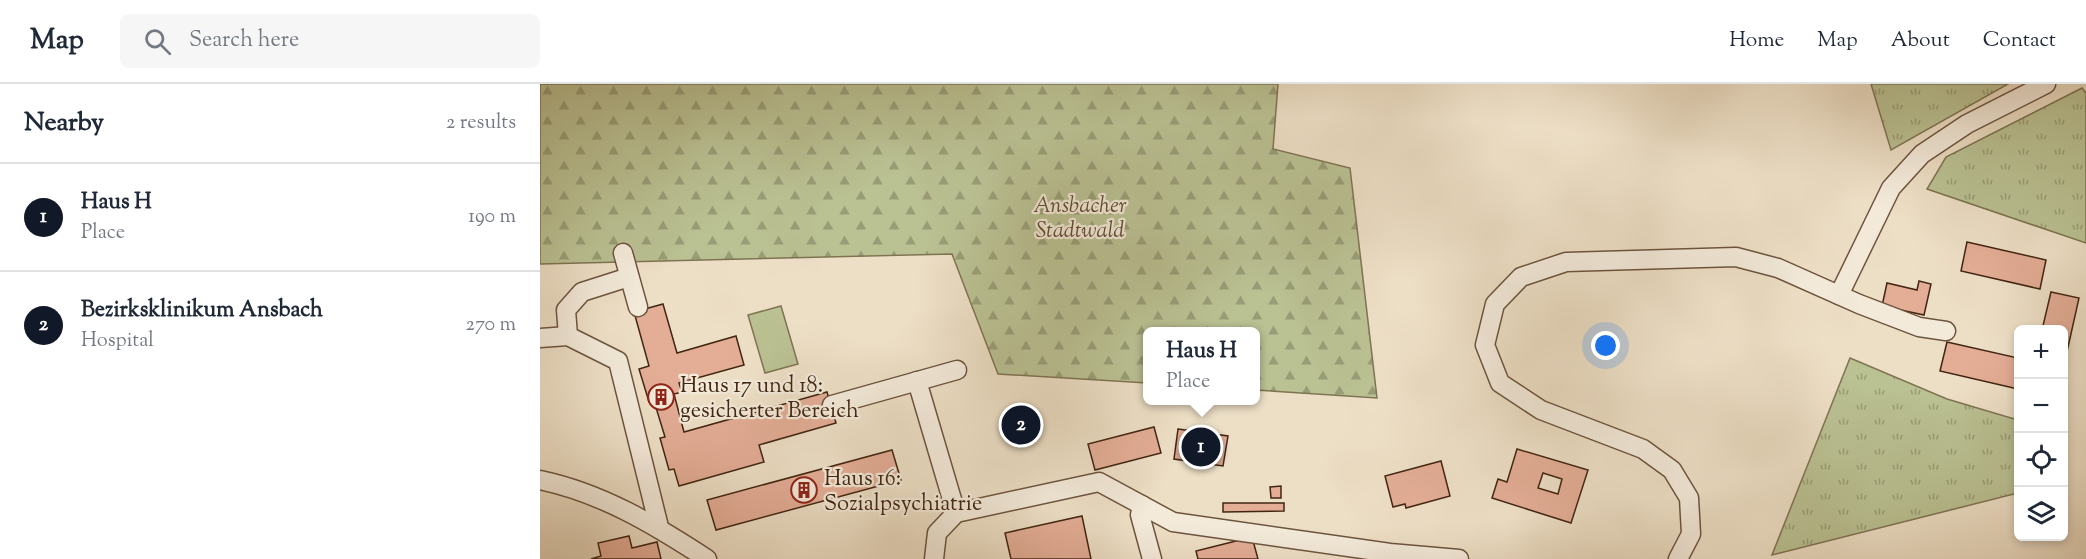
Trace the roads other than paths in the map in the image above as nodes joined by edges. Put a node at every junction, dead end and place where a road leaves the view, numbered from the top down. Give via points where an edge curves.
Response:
1 (2046, 84) edge
2 (623, 253) dead end
3 (629, 277) junction
4 (1839, 295) junction
5 (638, 307) dead end
6 (1946, 331) dead end
7 (568, 336) junction
8 (540, 338) edge
9 (957, 370) dead end
10 (917, 381) junction
11 (832, 405) dead end
12 (540, 480) edge
13 (1142, 505) junction
14 (956, 513) junction
15 (659, 527) junction
16 (1354, 554) edge
17 (707, 559) edge
18 (934, 559) edge
19 (1152, 559) edge
20 (1459, 559) edge
21 (1678, 559) edge

1 - 4 lane via 1967,124 1922,154 1891,188
2 - 3 lane
3 - 5 lane
3 - 7 lane via 582,292 566,310
4 - 6 lane via 1919,327
4 - 21 lane via 1778,268 1736,257 1566,262 1521,277 1495,304 1485,345 1500,382 1541,410 1643,449 1672,470 1689,498 1691,534
7 - 8 lane
7 - 15 lane via 618,361
9 - 10 lane
10 - 11 lane
10 - 14 lane
12 - 15 lane via 606,501
13 - 14 lane via 1099,482
13 - 16 lane via 1173,522
13 - 19 lane via 1140,515
14 - 18 lane via 937,532
15 - 17 lane
16 - 20 lane

